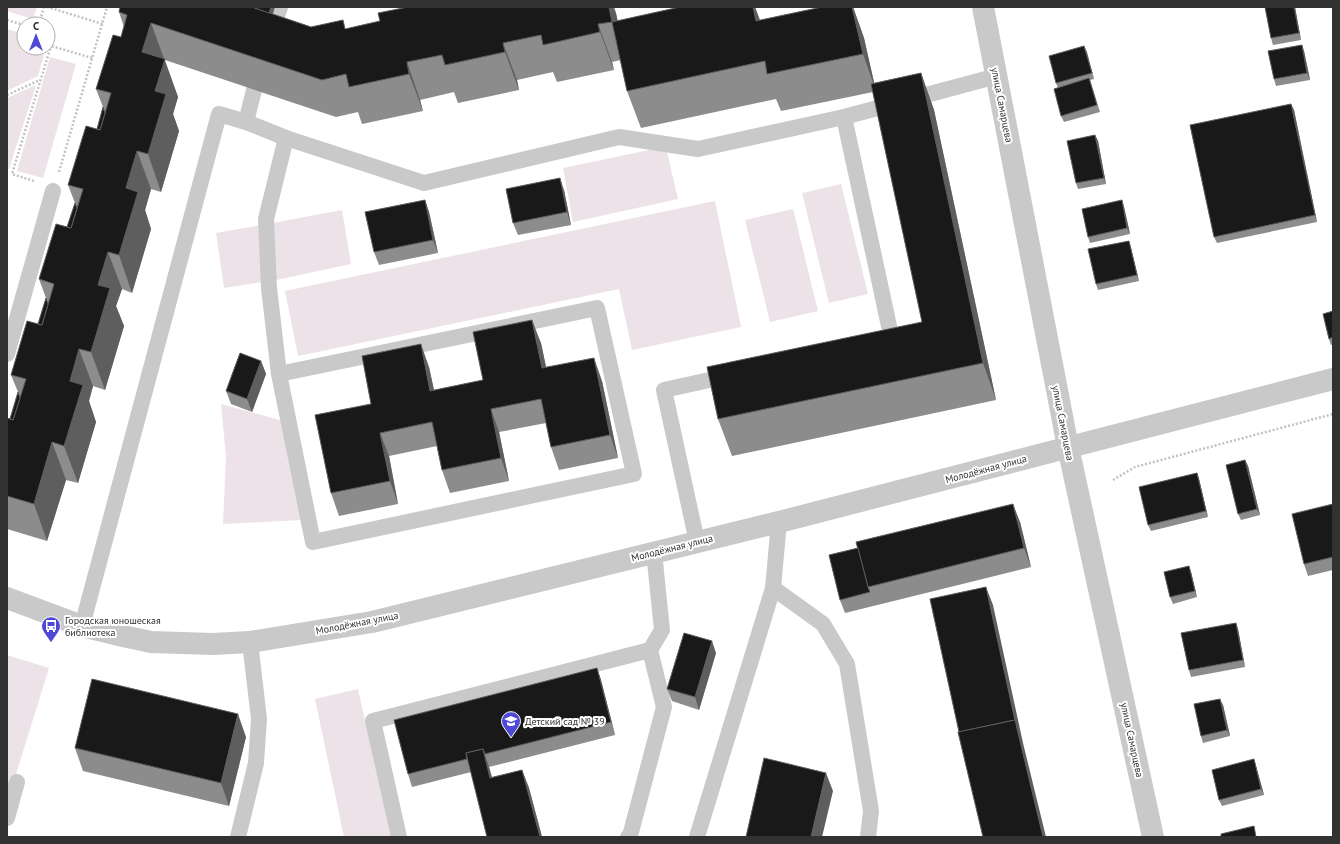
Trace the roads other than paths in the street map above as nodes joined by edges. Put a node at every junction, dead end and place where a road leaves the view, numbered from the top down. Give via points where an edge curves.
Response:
1 (280, 7) edge
2 (983, 7) edge
3 (269, 45) edge
4 (997, 76) junction
5 (254, 90) edge
6 (844, 117) junction
7 (246, 122) junction
8 (286, 138) junction
9 (54, 189) road end
10 (870, 345) edge
11 (7, 354) edge
12 (748, 371) edge
13 (279, 374) junction
14 (1333, 379) edge
15 (1068, 447) junction
16 (780, 522) junction
17 (697, 542) junction
18 (654, 552) junction
19 (773, 588) junction
20 (7, 598) edge
21 (82, 626) junction
22 (250, 642) junction
23 (650, 650) junction
24 (17, 782) dead end
25 (7, 818) edge
26 (238, 837) edge
27 (399, 837) edge
28 (628, 837) edge
29 (697, 837) edge
30 (868, 837) edge
31 (1153, 837) edge

1 - 3 lane
2 - 4 street, улица Самарцева
4 - 6 lane
4 - 15 street, улица Самарцева
5 - 7 lane
6 - 8 lane via 698,149 619,137 424,183
6 - 10 lane via 892,340
7 - 8 lane
7 - 21 lane via 219,114
8 - 13 lane via 266,219 269,288
9 - 11 lane
12 - 17 lane via 664,390
13 - 13 lane via 313,542 634,474 596,308
14 - 15 street, Молодёжная улица
15 - 16 street, Молодёжная улица
15 - 31 street, улица Самарцева
16 - 17 street, Молодёжная улица
16 - 19 lane
17 - 18 street, Молодёжная улица
18 - 22 street, Молодёжная улица via 372,622
18 - 23 lane via 662,630
19 - 29 lane
19 - 30 lane via 823,624 848,664 871,811
20 - 21 street, Молодёжная улица
21 - 22 street, Молодёжная улица via 151,642
22 - 26 lane via 259,719 256,763
23 - 27 lane via 373,721
23 - 28 lane via 664,707
24 - 25 lane

